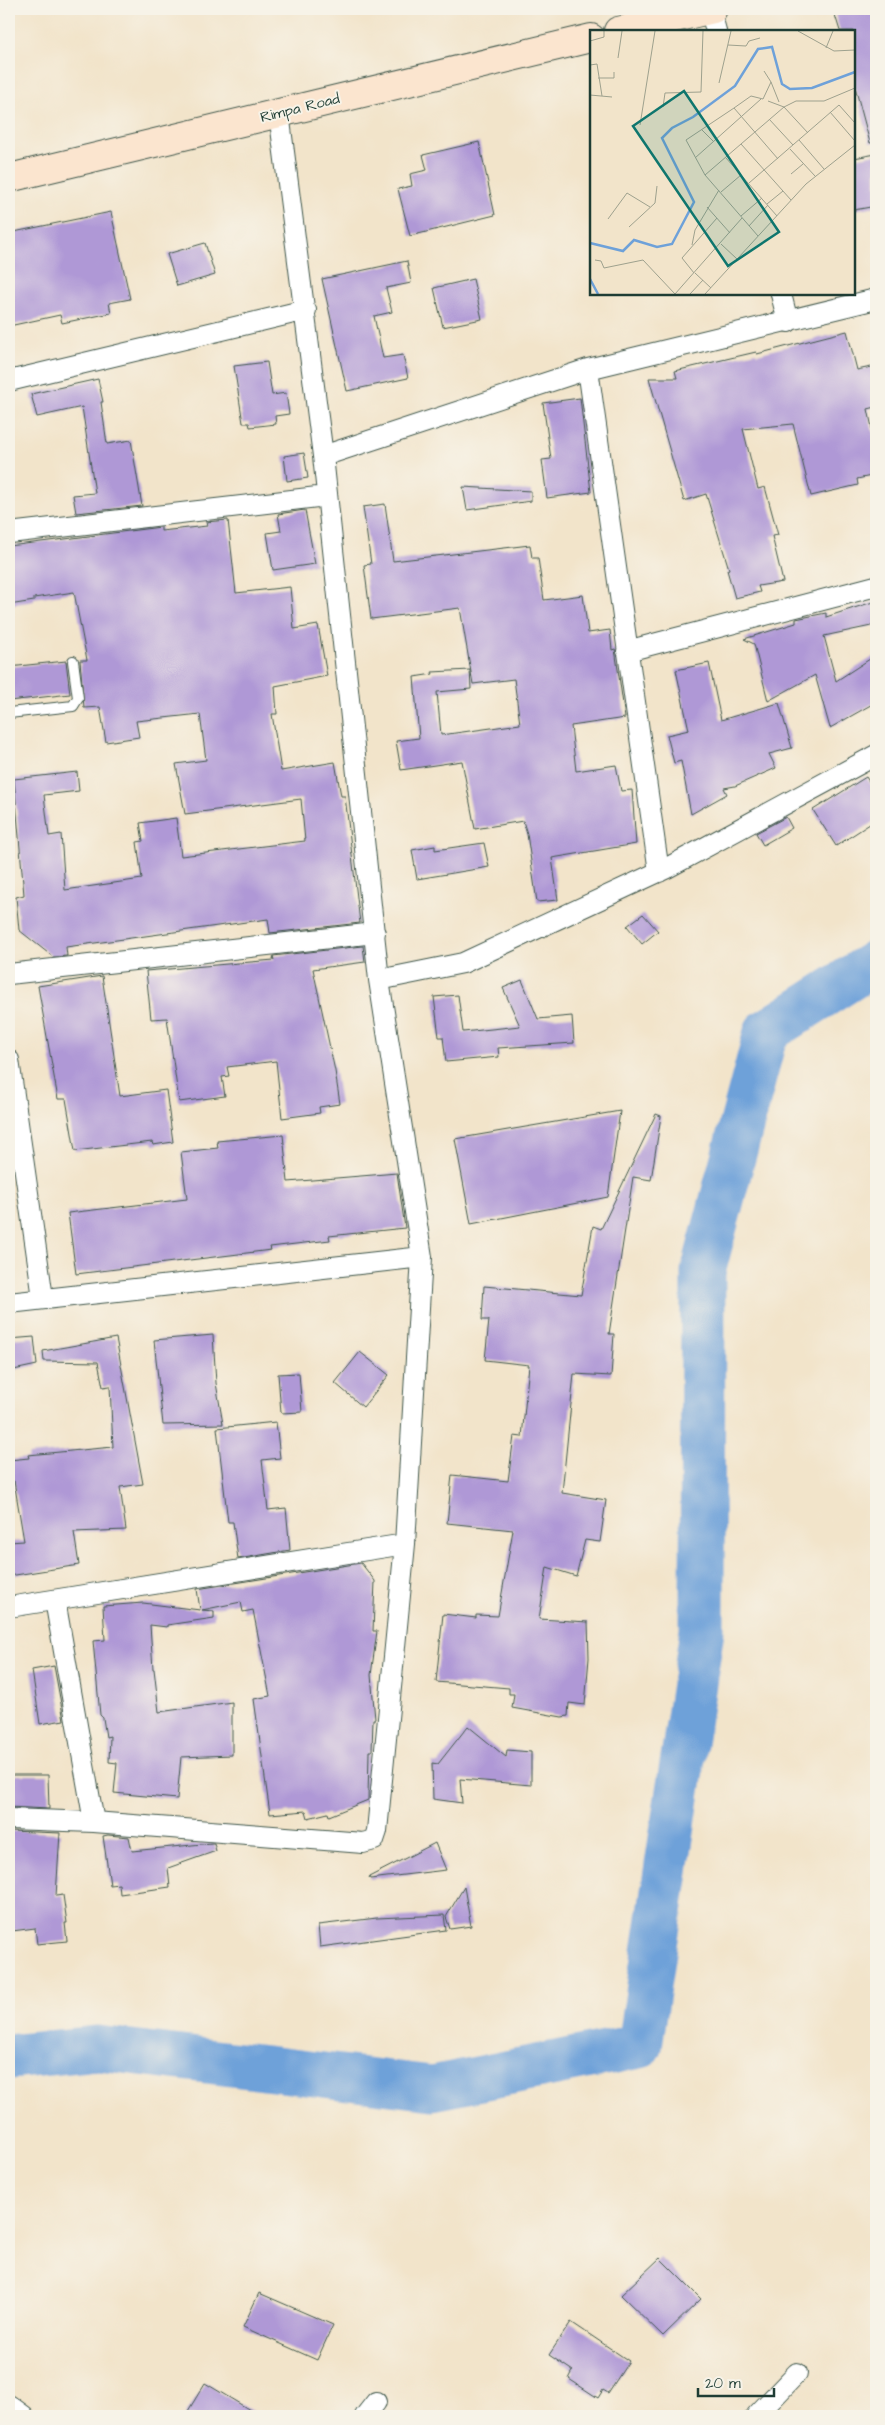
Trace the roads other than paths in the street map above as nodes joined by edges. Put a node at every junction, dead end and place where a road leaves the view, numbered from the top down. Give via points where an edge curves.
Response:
1 (711, 9) edge
2 (622, 30) edge
3 (716, 30) edge
4 (590, 38) edge
5 (279, 113) junction
6 (9, 178) edge
7 (781, 295) edge
8 (876, 299) edge
9 (306, 310) junction
10 (788, 322) junction
11 (588, 369) junction
12 (9, 381) edge
13 (324, 456) junction
14 (326, 496) junction
15 (9, 533) edge
16 (876, 586) edge
17 (627, 651) junction
18 (73, 662) dead end
19 (9, 713) edge
20 (876, 755) edge
21 (659, 872) junction
22 (375, 933) junction
23 (9, 974) edge
24 (379, 980) junction
25 (9, 1060) edge
26 (422, 1257) junction
27 (43, 1298) junction
28 (9, 1303) edge
29 (405, 1544) junction
30 (55, 1600) junction
31 (9, 1606) edge
32 (9, 1819) edge
33 (94, 1822) junction
34 (797, 2373) dead end
35 (9, 2406) edge
36 (24, 2416) edge
37 (756, 2416) edge

1 - 2 street
1 - 3 street
4 - 5 street, Rimpa Road
5 - 6 street, Rimpa Road
5 - 9 street
7 - 10 street
8 - 10 street
9 - 12 street
9 - 13 street
10 - 11 street
11 - 13 street
11 - 17 street
13 - 14 street
14 - 15 street
14 - 22 street
16 - 17 street
17 - 21 street
18 - 19 lane via 78,698 73,706
20 - 21 street
21 - 24 street via 463,963
22 - 23 street
22 - 24 street
24 - 26 street
25 - 27 street
26 - 27 street
26 - 29 street
27 - 28 street
29 - 30 street
29 - 33 street via 374,1840 363,1842
30 - 31 street
30 - 33 street
32 - 33 street
34 - 37 street
35 - 36 street

